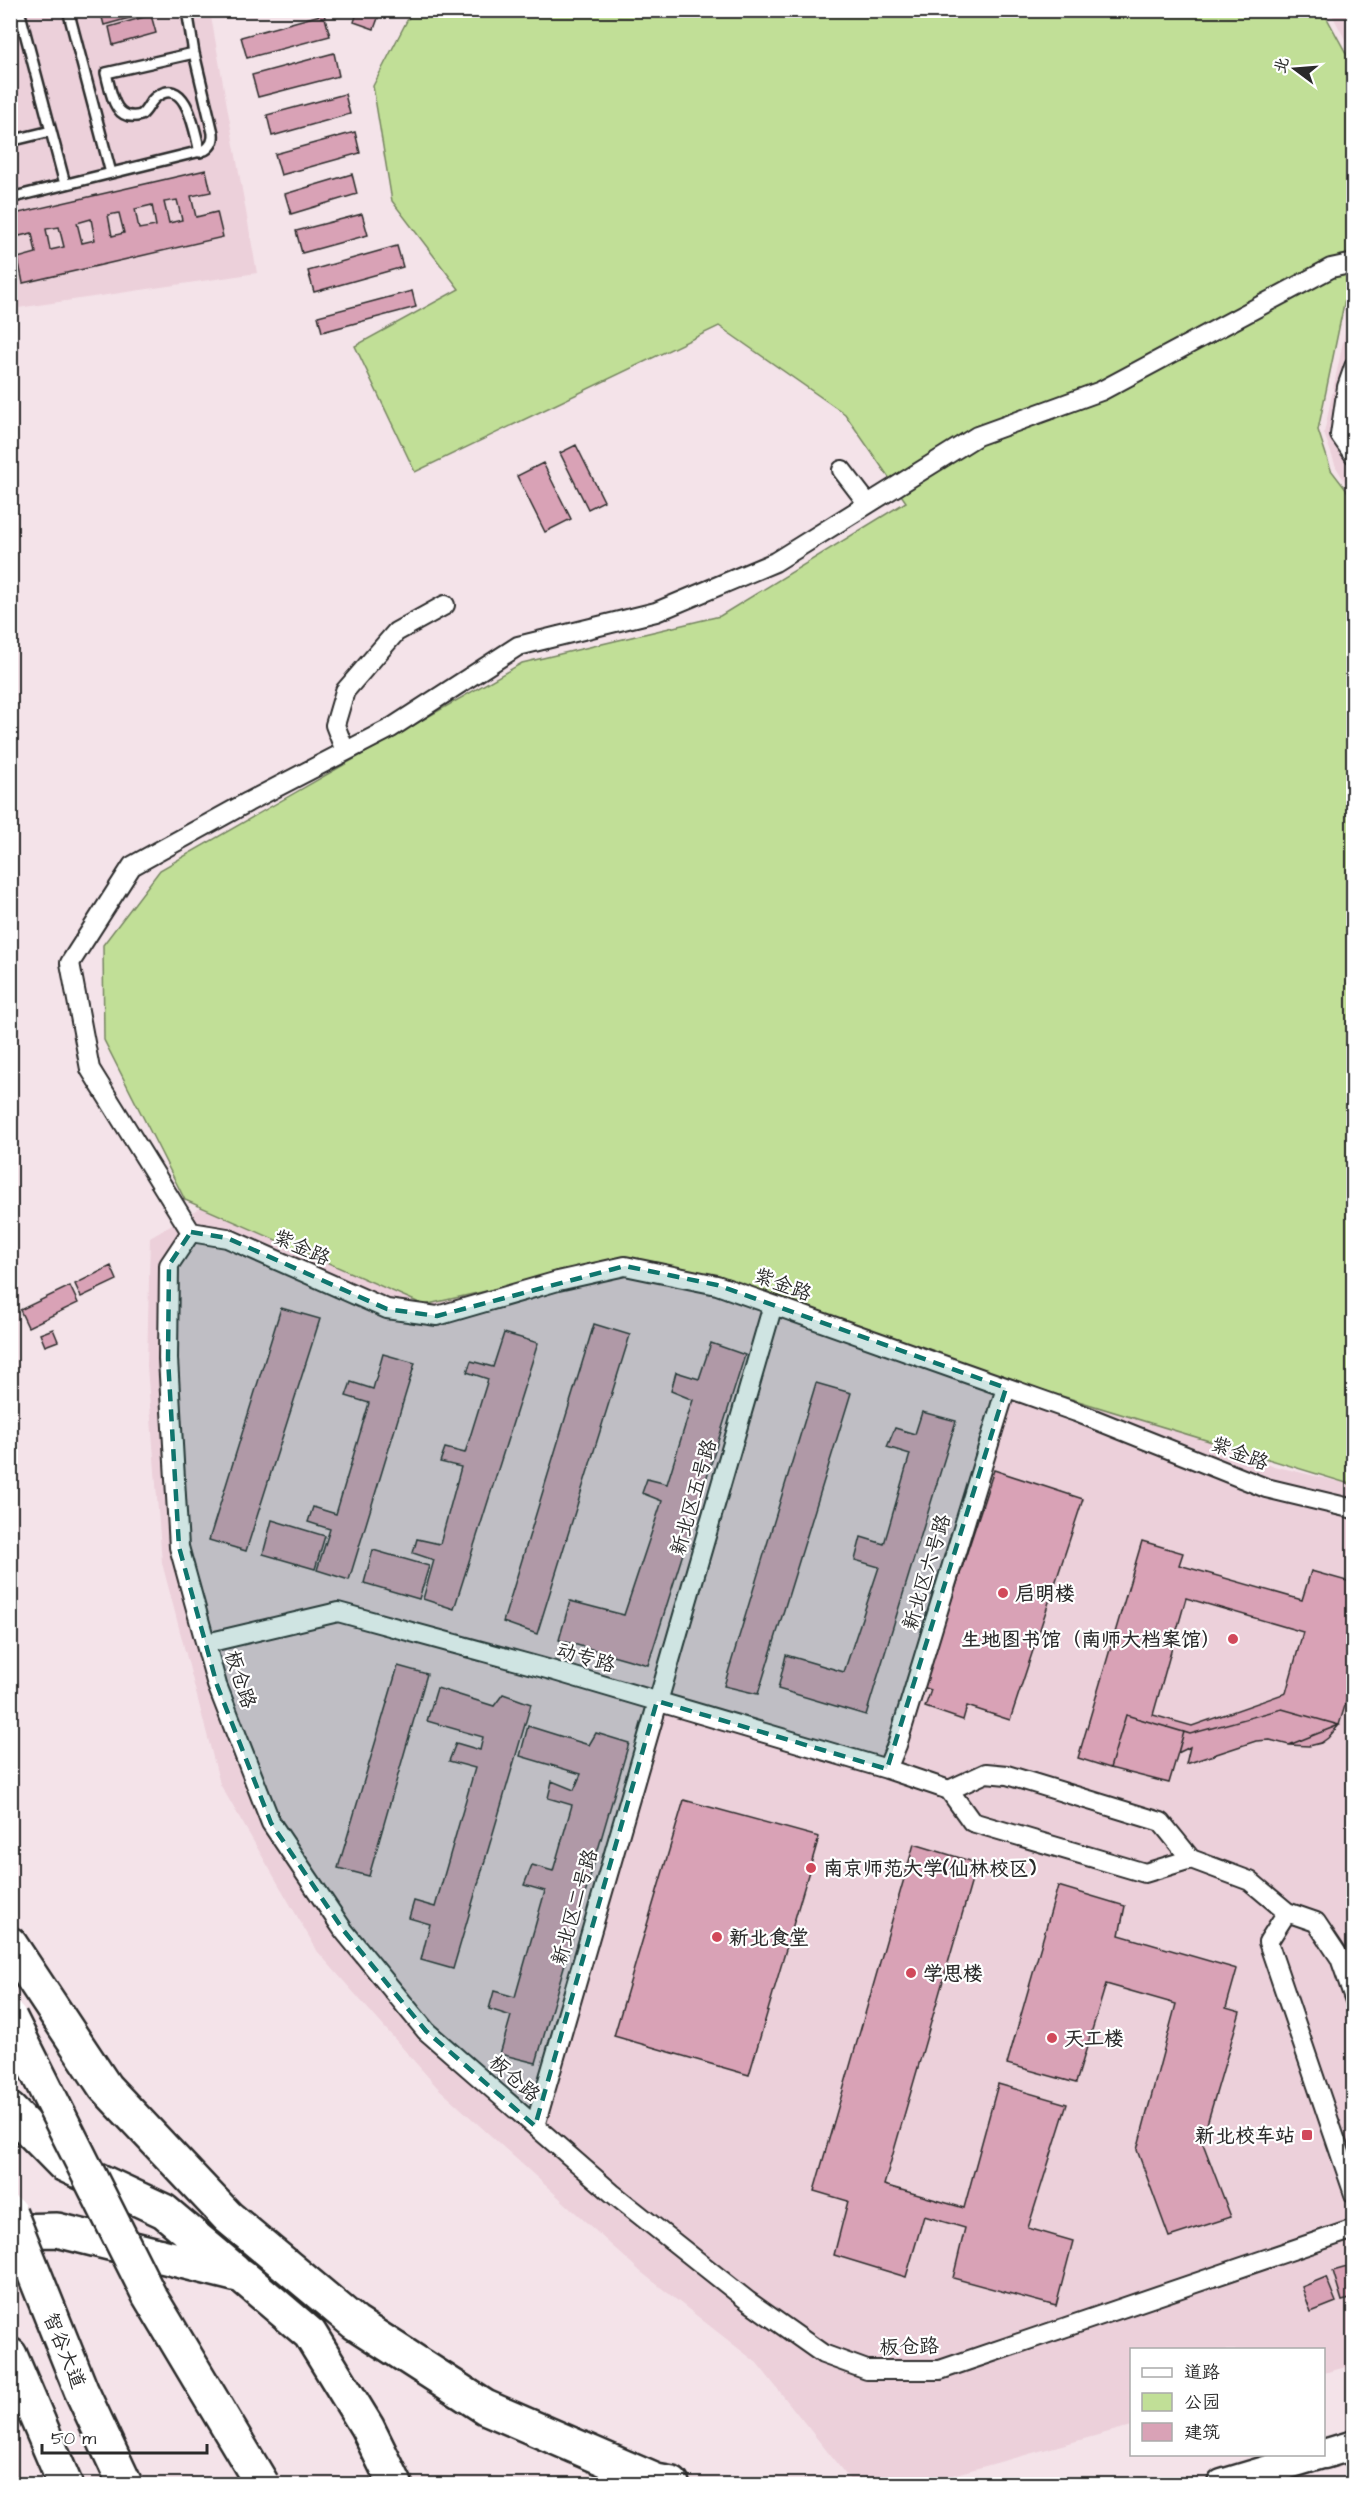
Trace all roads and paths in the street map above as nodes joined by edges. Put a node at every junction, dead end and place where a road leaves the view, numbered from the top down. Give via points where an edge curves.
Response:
1 (19, 10) edge
2 (68, 10) edge
3 (187, 10) edge
4 (194, 53) junction
5 (51, 130) junction
6 (10, 141) edge
7 (200, 152) junction
8 (111, 173) junction
9 (65, 184) junction
10 (10, 198) edge
11 (1353, 263) edge
12 (1353, 366) edge
13 (1353, 454) edge
14 (842, 470) dead end
15 (868, 504) junction
16 (445, 604) dead end
17 (345, 751) junction
18 (191, 1232) junction
19 (773, 1305) junction
20 (1006, 1388) junction
21 (1353, 1509) edge
22 (207, 1643) junction
23 (657, 1701) junction
24 (887, 1769) junction
25 (950, 1790) junction
26 (1191, 1859) junction
27 (1287, 1912) junction
28 (10, 1944) edge
29 (1353, 1998) edge
30 (10, 2018) edge
31 (10, 2110) edge
32 (535, 2126) junction
33 (1353, 2194) edge
34 (10, 2213) edge
35 (1353, 2229) edge
36 (10, 2231) edge
37 (242, 2276) junction
38 (10, 2355) edge
39 (1353, 2445) edge
40 (1325, 2453) edge
41 (1316, 2456) edge
42 (65, 2484) edge
43 (125, 2484) edge
44 (262, 2484) edge
45 (395, 2484) edge
46 (672, 2484) edge
47 (1222, 2484) edge

1 - 5 lane
2 - 8 lane
3 - 4 lane
4 - 7 lane via 213,138
4 - 7 lane via 106,73 114,104 129,116 146,112 162,94 181,98
5 - 6 lane
5 - 9 lane
7 - 8 lane
8 - 9 lane
9 - 10 lane
11 - 15 street via 1331,268 1101,391 977,436
12 - 13 street via 1340,435
14 - 15 street
15 - 17 street via 774,562 656,612 518,646 391,728
16 - 17 street via 396,632 345,691 335,725
17 - 18 street via 132,866 70,963 90,1069
18 - 19 street, 紫金路 via 227,1239 387,1309 437,1316 625,1266 717,1285
18 - 22 street, 板仓路 via 169,1265 168,1359 179,1547
19 - 20 street, 紫金路
19 - 23 street, 新北区五号路
20 - 21 street, 紫金路 via 1266,1488
20 - 24 street, 新北区六号路
22 - 23 street, 动专路 via 338,1612
22 - 32 street, 板仓路 via 217,1685 271,1823 337,1921 426,2031
23 - 24 street, 动专路
23 - 32 street, 新北区二号路
24 - 25 street, 动专路
25 - 26 street via 972,1822 1145,1873
25 - 26 street via 986,1773 1007,1775 1161,1822
26 - 27 street via 1250,1881
27 - 29 street via 1316,1922 1340,1958
27 - 33 street via 1268,1942
28 - 46 highway via 105,2087 228,2217 355,2323 485,2407 656,2481
30 - 44 highway, bridge via 149,2295
31 - 37 highway via 63,2164 164,2211
32 - 35 street, 板仓路 via 748,2301 823,2354 867,2370 940,2370
34 - 43 highway, 智谷大道, bridge via 81,2390
36 - 37 highway, bridge via 57,2230
37 - 45 highway via 310,2334 367,2427
38 - 42 highway
39 - 40 main road
41 - 47 main road

